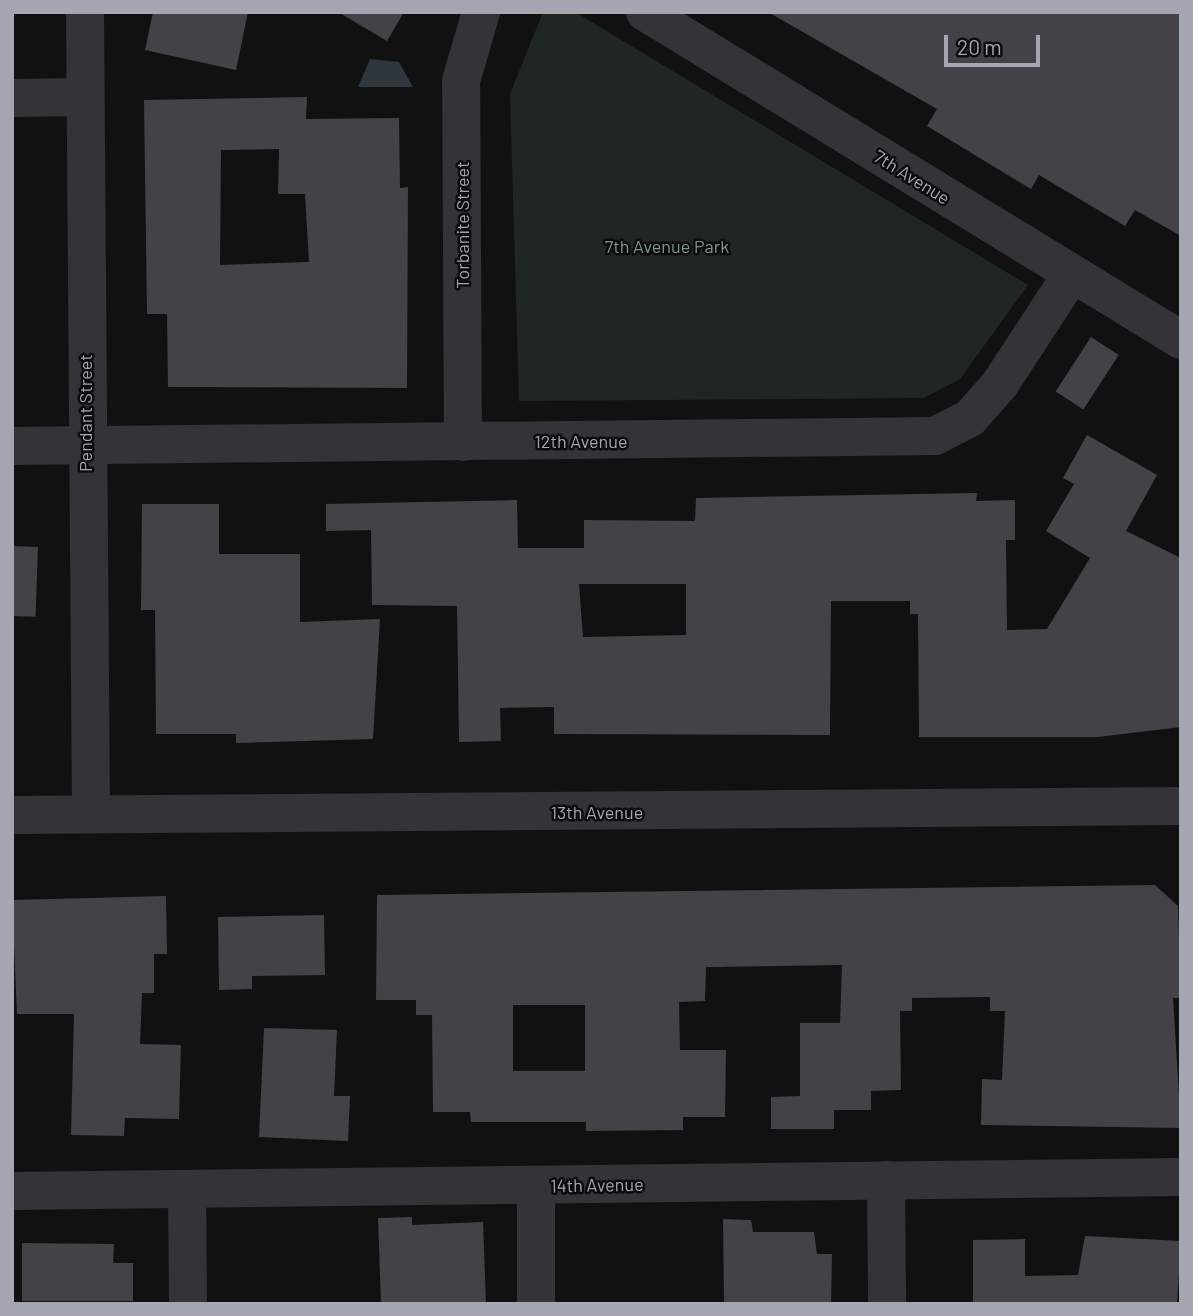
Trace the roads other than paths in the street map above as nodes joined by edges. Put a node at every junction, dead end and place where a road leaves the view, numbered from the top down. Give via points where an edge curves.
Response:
1 (85, 12) edge
2 (481, 12) edge
3 (645, 12) edge
4 (83, 97) junction
5 (12, 98) edge
6 (1071, 275) junction
7 (1181, 340) edge
8 (463, 442) junction
9 (85, 445) junction
10 (12, 446) edge
11 (1181, 806) edge
12 (90, 814) junction
13 (12, 815) edge
14 (1181, 1177) edge
15 (886, 1180) junction
16 (536, 1186) junction
17 (187, 1189) junction
18 (12, 1191) edge
19 (188, 1304) edge
20 (536, 1304) edge
21 (887, 1304) edge

1 - 4 street, Pendant Street
2 - 8 street, Torbanite Street via 461,81
3 - 6 street, 7th Avenue
4 - 5 street
4 - 9 street, Pendant Street
6 - 7 street, 7th Avenue
6 - 8 street, 12th Avenue via 1000,384 970,418 935,436
8 - 9 street, 12th Avenue
9 - 10 street, 12th Avenue
9 - 12 street, Pendant Street
11 - 12 street, 13th Avenue
12 - 13 street, 13th Avenue
14 - 15 street, 14th Avenue
15 - 16 street, 14th Avenue
15 - 21 street
16 - 17 street, 14th Avenue
16 - 20 street
17 - 18 street, 14th Avenue
17 - 19 street

